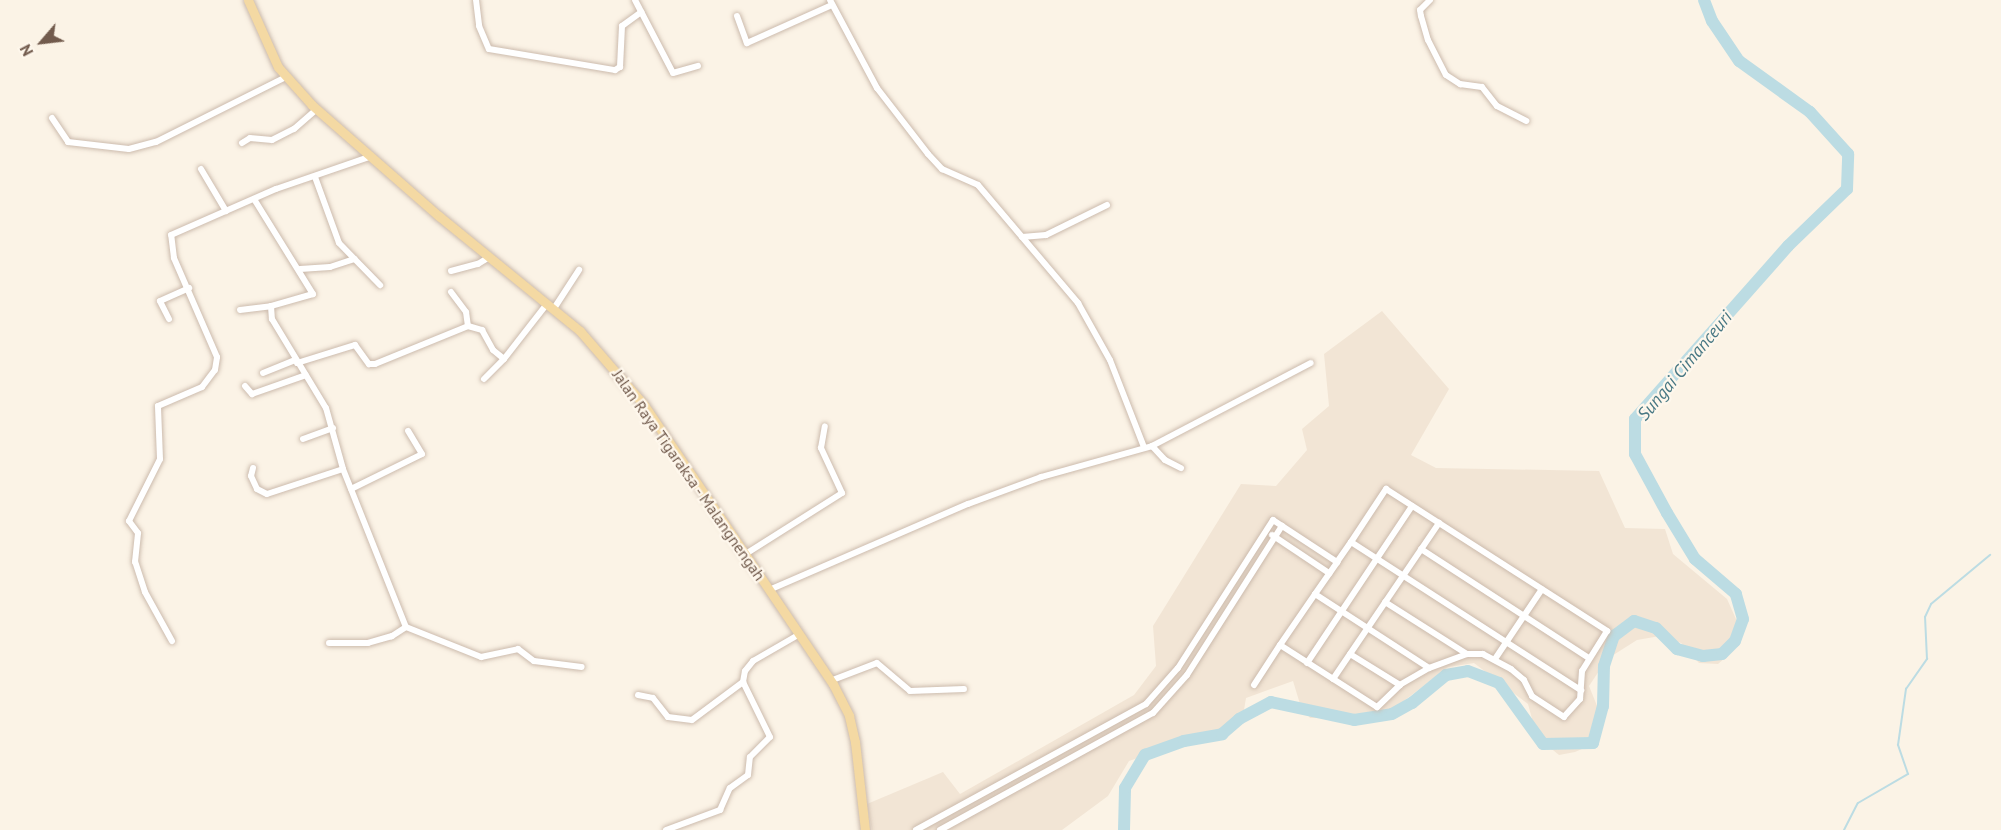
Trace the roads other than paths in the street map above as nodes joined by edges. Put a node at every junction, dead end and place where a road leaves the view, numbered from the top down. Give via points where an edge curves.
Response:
1 (248, 0) edge
2 (477, 0) edge
3 (635, 0) edge
4 (1430, 0) edge
5 (831, 3) edge
6 (641, 12) junction
7 (737, 16) dead end
8 (698, 66) dead end
9 (286, 77) junction
10 (317, 109) junction
11 (52, 118) dead end
12 (1526, 121) dead end
13 (242, 143) dead end
14 (369, 157) junction
15 (201, 169) dead end
16 (315, 177) junction
17 (254, 199) junction
18 (1107, 205) dead end
19 (226, 211) junction
20 (1022, 237) junction
21 (489, 256) junction
22 (355, 259) junction
23 (300, 269) junction
24 (579, 270) dead end
25 (451, 271) dead end
26 (380, 285) dead end
27 (189, 288) junction
28 (450, 292) dead end
29 (271, 306) junction
30 (550, 308) junction
31 (240, 310) dead end
32 (169, 319) dead end
33 (468, 326) junction
34 (504, 359) junction
35 (296, 361) junction
36 (1311, 363) dead end
37 (263, 373) dead end
38 (306, 375) junction
39 (484, 380) dead end
40 (245, 386) dead end
41 (825, 426) dead end
42 (333, 428) junction
43 (408, 431) dead end
44 (303, 439) dead end
45 (1152, 446) junction
46 (1144, 447) junction
47 (253, 468) dead end
48 (1181, 468) dead end
49 (343, 469) junction
50 (351, 489) junction
51 (1412, 506) junction
52 (1439, 523) junction
53 (1282, 526) junction
54 (1266, 531) junction
55 (1275, 537) junction
56 (1351, 542) junction
57 (1421, 549) junction
58 (744, 555) junction
59 (1377, 558) junction
60 (1337, 562) junction
61 (1329, 573) junction
62 (1403, 576) junction
63 (1542, 589) junction
64 (769, 591) junction
65 (1315, 594) junction
66 (1385, 602) junction
67 (1342, 611) junction
68 (1524, 616) junction
69 (406, 627) junction
70 (1368, 628) junction
71 (798, 635) junction
72 (172, 641) dead end
73 (1506, 642) junction
74 (329, 643) dead end
75 (1280, 645) junction
76 (1350, 654) junction
77 (1467, 654) junction
78 (1589, 658) junction
79 (1495, 659) junction
80 (1307, 663) junction
81 (582, 667) dead end
82 (1429, 668) junction
83 (1333, 679) junction
84 (830, 681) junction
85 (743, 682) junction
86 (1254, 685) dead end
87 (1400, 685) junction
88 (964, 689) dead end
89 (1581, 690) junction
90 (638, 695) dead end
91 (666, 830) edge
92 (865, 830) edge
93 (916, 830) edge
94 (940, 830) edge

1 - 9 main road, Jalan Raya Tigaraksa - Malangnengah via 264,42
2 - 6 street via 479,26 489,49 615,70 620,67 622,26
3 - 6 street
4 - 12 street via 1420,10 1421,16 1446,75 1460,84 1482,87 1497,106
5 - 7 street via 747,43
5 - 20 street via 872,80 928,154 942,169 975,182
6 - 8 street via 673,73
9 - 10 main road, Jalan Raya Tigaraksa - Malangnengah
9 - 11 street via 156,142 129,148 68,142
10 - 13 street via 294,129 272,140 250,138
10 - 14 main road, Jalan Raya Tigaraksa - Malangnengah
14 - 16 street
14 - 21 main road, Jalan Raya Tigaraksa - Malangnengah
15 - 19 street
16 - 17 street
16 - 22 street via 336,238
17 - 19 street
17 - 23 street
18 - 20 street via 1046,235
19 - 27 street via 171,235 174,258
20 - 46 street via 1078,303 1110,360
21 - 25 street via 478,264
21 - 30 main road, Jalan Raya Tigaraksa - Malangnengah
22 - 23 street via 330,267
22 - 26 street
23 - 29 street via 313,294
24 - 30 street
27 - 32 street via 160,301
27 - 72 street via 217,357 215,370 202,387 158,406 160,459 129,521 138,533 135,562 142,584
28 - 33 street via 466,312
29 - 31 street
29 - 35 street via 272,319
30 - 34 street
30 - 58 main road, Jalan Raya Tigaraksa - Malangnengah via 580,331 613,365
33 - 34 street via 482,330 493,350
33 - 35 street via 375,364 369,364 355,345
34 - 39 street
35 - 37 street
35 - 38 street
36 - 45 street
38 - 40 street via 252,394
38 - 42 street
41 - 58 street via 821,448 841,494
42 - 44 street
42 - 49 street
43 - 50 street via 422,454
45 - 46 street
45 - 48 street via 1168,463
46 - 64 street via 1041,477 968,504
47 - 49 street via 251,476 257,489 267,494
49 - 50 street
50 - 69 street
51 - 52 street
51 - 56 street via 1386,489
51 - 59 street
52 - 57 street
52 - 63 street
53 - 54 street via 1273,520
53 - 55 street
53 - 60 street
54 - 55 street
54 - 93 street via 1178,668 1146,704
55 - 61 street
55 - 94 street via 1187,675 1158,709
56 - 59 street
56 - 60 street
57 - 62 street
57 - 68 street
58 - 64 main road, Jalan Raya Tigaraksa - Malangnengah
59 - 62 street
59 - 67 street
60 - 61 street
61 - 65 street
62 - 66 street
62 - 73 street
63 - 68 street
63 - 78 street via 1607,631
64 - 71 main road, Jalan Raya Tigaraksa - Malangnengah
65 - 67 street
65 - 75 street
66 - 70 street
66 - 77 street
67 - 70 street
67 - 80 street
68 - 73 street
68 - 78 street
69 - 74 street via 379,641
69 - 81 street via 481,657 518,649 534,661
70 - 76 street
70 - 82 street
71 - 84 main road, Jalan Raya Tigaraksa - Malangnengah
71 - 85 street via 753,661
73 - 79 street
73 - 89 street
75 - 80 street
75 - 86 street
76 - 83 street
76 - 87 street
77 - 79 street
77 - 82 street
78 - 89 street via 1582,671
79 - 89 street via 1524,680 1532,696 1564,717 1580,699
80 - 83 street
82 - 87 street
83 - 87 street via 1377,707
84 - 88 street via 877,663 910,691
84 - 92 main road, Jalan Raya Tigaraksa - Malangnengah via 851,724
85 - 90 street via 692,720 668,717 653,698
85 - 91 street via 767,725 770,739 750,757 748,775 730,788 720,810

